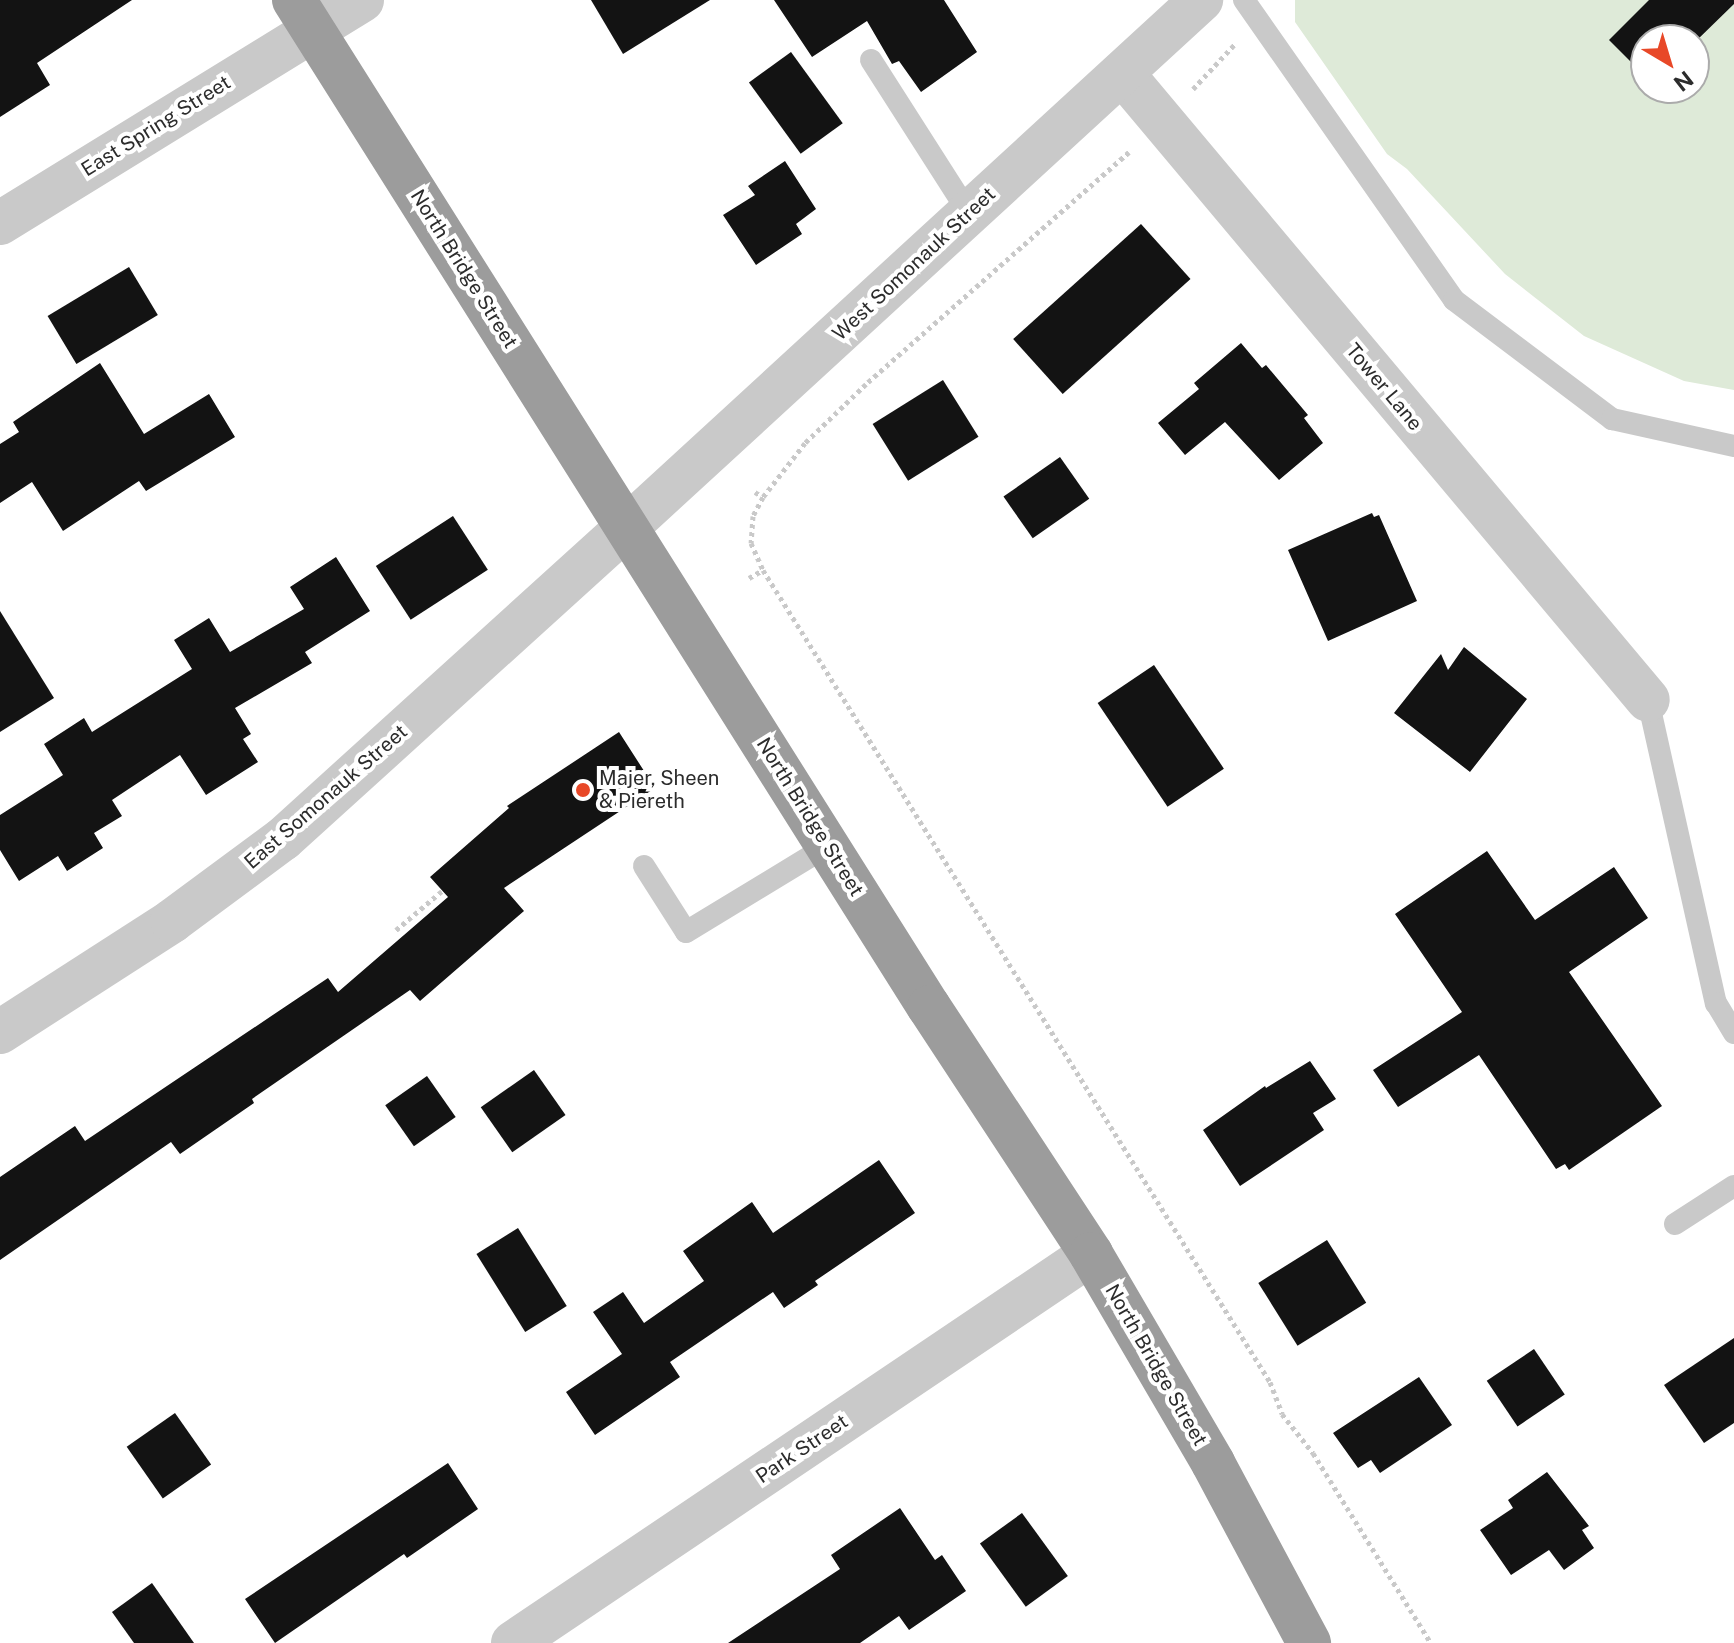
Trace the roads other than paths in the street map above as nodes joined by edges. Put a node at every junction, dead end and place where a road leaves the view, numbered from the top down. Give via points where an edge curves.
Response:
1 (362, 0) edge
2 (1201, 0) edge
3 (1244, 0) edge
4 (303, 15) edge
5 (871, 60) dead end
6 (1122, 73) junction
7 (969, 213) junction
8 (0, 223) edge
9 (1734, 446) edge
10 (626, 528) junction
11 (1648, 700) joint
12 (829, 845) junction
13 (644, 866) dead end
14 (3, 1024) edge
15 (1734, 1033) edge
16 (1734, 1186) edge
17 (1675, 1224) dead end
18 (1091, 1254) junction
19 (513, 1643) edge
20 (1309, 1643) edge

1 - 4 street, East Spring Street
2 - 6 street, West Somonauk Street
3 - 9 lane via 1454,300 1612,419
4 - 8 street, East Spring Street
4 - 10 highway, North Bridge Street
5 - 7 lane
6 - 7 street, West Somonauk Street
6 - 11 street, Tower Lane
7 - 10 street, West Somonauk Street
10 - 12 highway, North Bridge Street
10 - 14 street, East Somonauk Street via 283,839 172,921
11 - 15 lane via 1716,1003
12 - 13 lane via 686,932
12 - 18 highway, North Bridge Street
16 - 17 lane
18 - 19 street, Park Street
18 - 20 highway, North Bridge Street via 1213,1463

